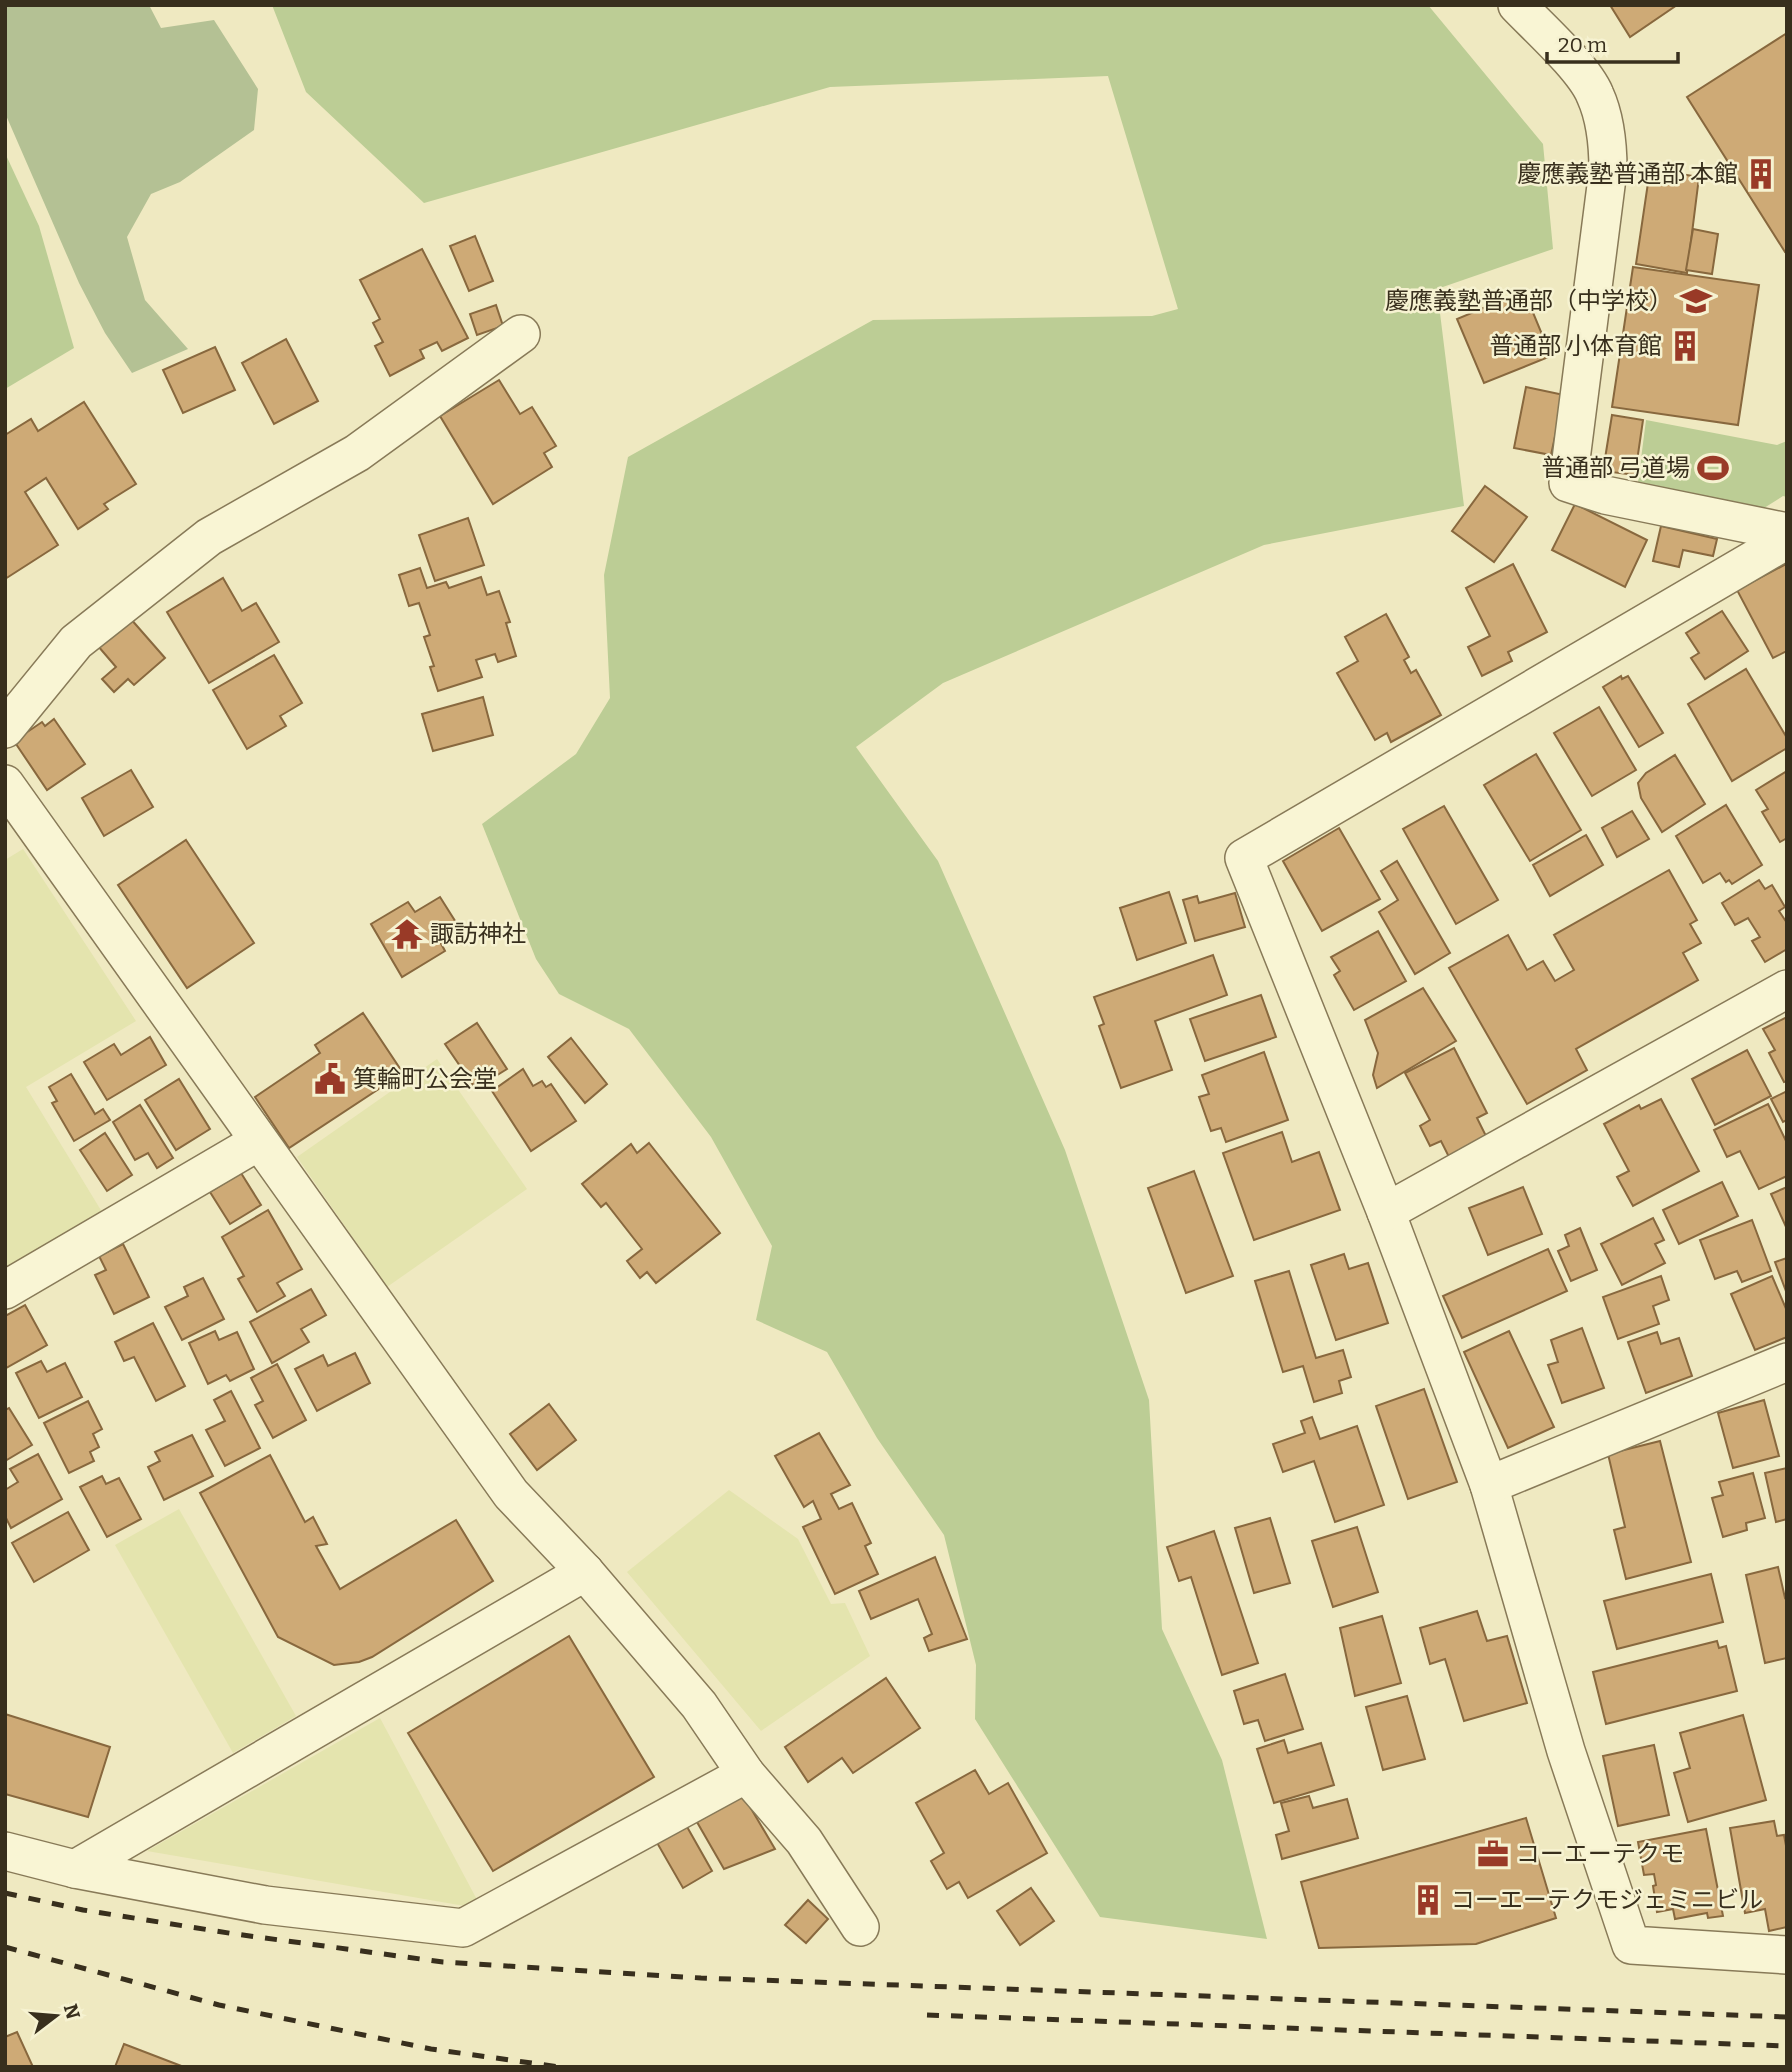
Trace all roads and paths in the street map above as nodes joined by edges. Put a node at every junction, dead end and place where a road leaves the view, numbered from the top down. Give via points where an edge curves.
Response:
1 (1517, 5) edge
2 (521, 334) dead end
3 (1787, 532) edge
4 (1787, 540) edge
5 (5, 729) edge
6 (5, 784) edge
7 (1787, 989) edge
8 (258, 1142) junction
9 (1386, 1212) junction
10 (5, 1290) edge
11 (1787, 1362) edge
12 (1489, 1485) junction
13 (585, 1572) junction
14 (746, 1774) junction
15 (5, 1852) edge
16 (75, 1869) junction
17 (860, 1927) dead end
18 (1787, 1955) edge

1 - 3 street via 1595,94 1608,138 1608,170 1568,483 1605,495
2 - 5 street via 357,453 209,537 76,642
4 - 9 street via 1244,858
6 - 8 street
7 - 9 street
8 - 10 street
8 - 13 street via 510,1494
9 - 12 street
11 - 12 street
12 - 18 street via 1566,1751 1631,1945
13 - 14 street via 699,1705
13 - 16 street
14 - 16 street via 463,1928 265,1905
14 - 17 street via 804,1841
15 - 16 street

